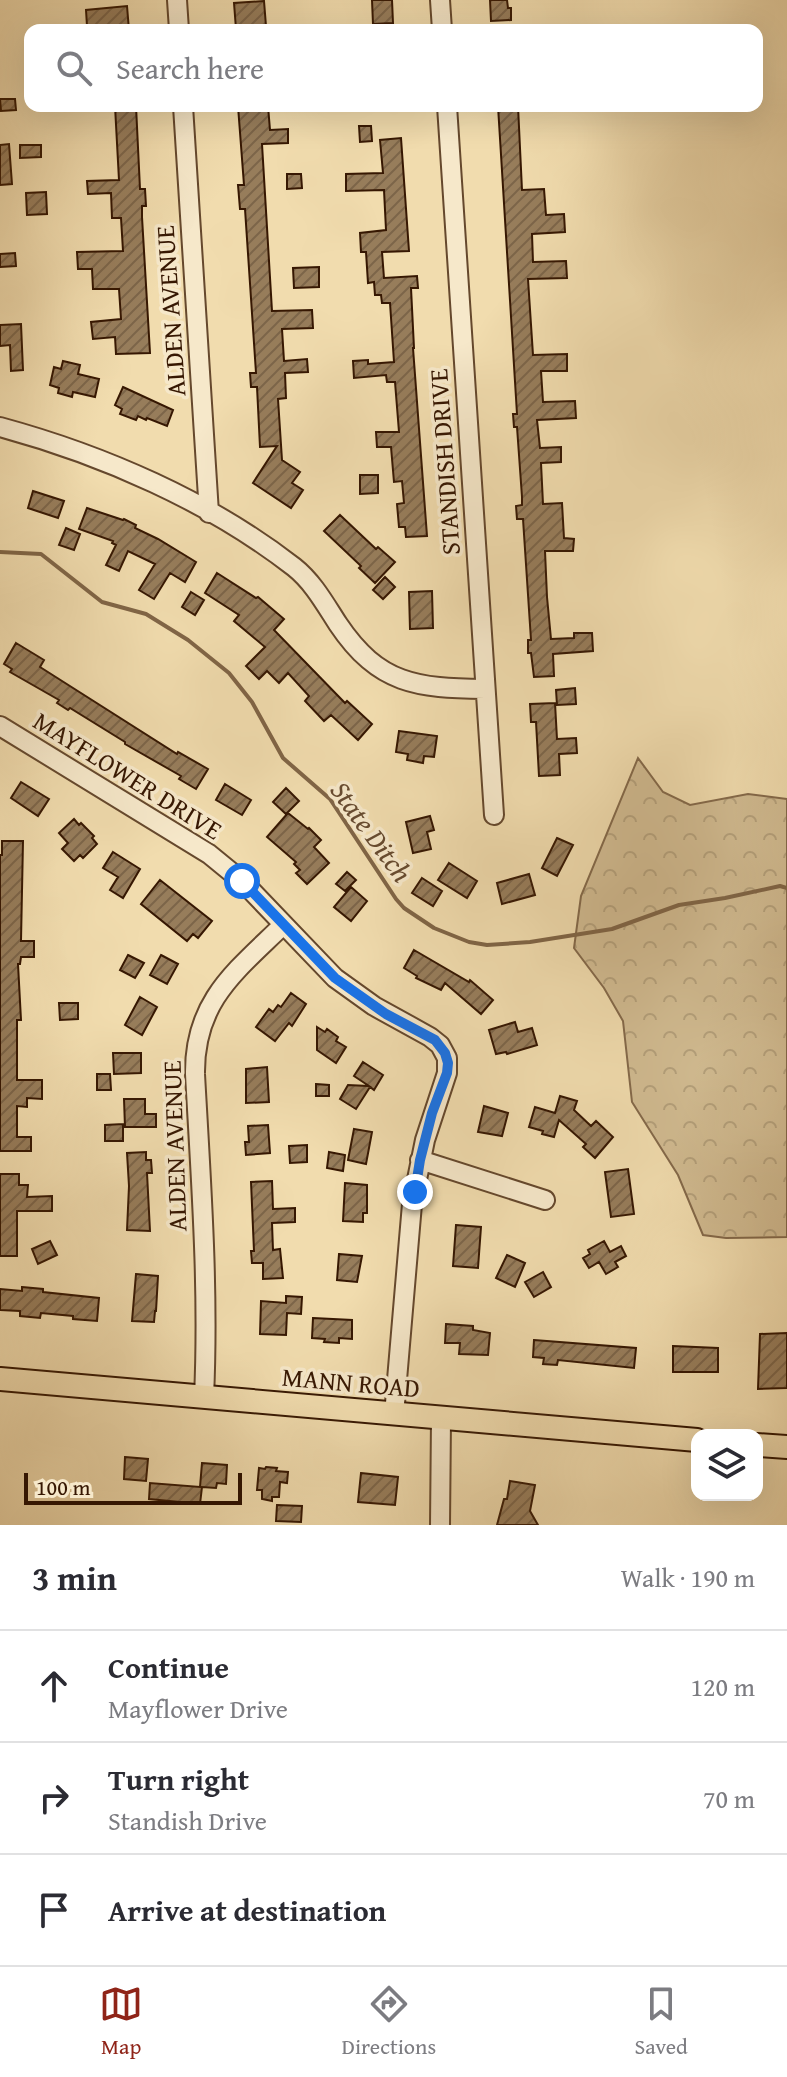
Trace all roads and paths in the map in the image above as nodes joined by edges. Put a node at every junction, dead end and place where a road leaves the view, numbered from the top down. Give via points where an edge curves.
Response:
1 (177, 0) edge
2 (440, 0) edge
3 (179, 24) edge
4 (442, 24) edge
5 (183, 112) edge
6 (447, 112) edge
7 (0, 427) edge
8 (209, 513) junction
9 (485, 689) junction
10 (0, 726) edge
11 (494, 815) dead end
12 (283, 925) junction
13 (420, 1160) junction
14 (545, 1200) dead end
15 (0, 1379) edge
16 (204, 1397) junction
17 (394, 1415) junction
18 (441, 1419) junction
19 (691, 1440) edge
20 (763, 1445) edge
21 (787, 1447) edge
22 (440, 1525) edge

1 - 3 street
2 - 4 street
5 - 8 street, ALDEN AVENUE
6 - 9 street, STANDISH DRIVE
7 - 8 street via 114,466
8 - 9 street via 295,568 352,644 388,674 420,686
9 - 11 street, STANDISH DRIVE
10 - 12 street, MAYFLOWER DRIVE via 209,854
12 - 13 street, MAYFLOWER DRIVE via 335,978 435,1040 445,1053 447,1073
12 - 16 street, ALDEN AVENUE via 221,989 197,1039 206,1283
13 - 14 street
13 - 17 street
15 - 16 main road, MANN ROAD
16 - 17 main road, MANN ROAD
17 - 18 main road, MANN ROAD
18 - 19 main road, MANN ROAD
18 - 22 street
20 - 21 main road

